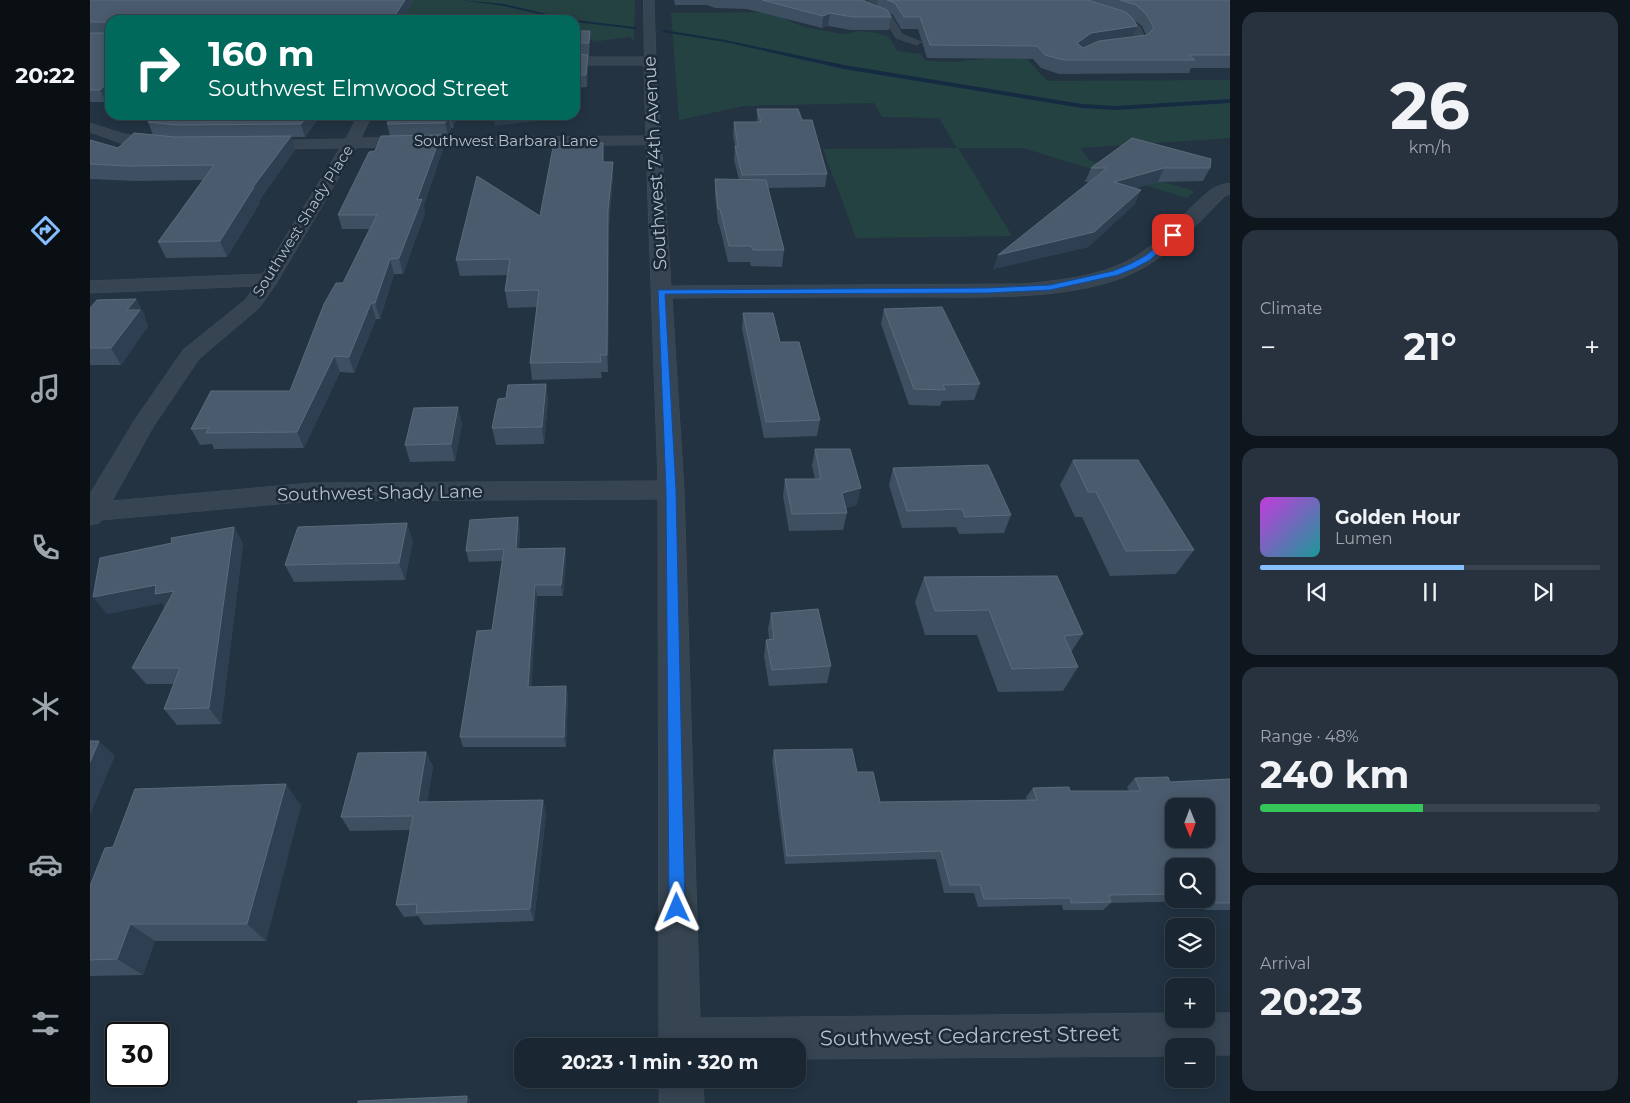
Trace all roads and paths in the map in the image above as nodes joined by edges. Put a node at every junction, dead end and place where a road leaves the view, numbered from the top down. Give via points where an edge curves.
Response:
1 (649, 0) edge
2 (875, 0) edge
3 (1062, 0) edge
4 (864, 9) joint
5 (917, 42) dead end
6 (1137, 42) edge
7 (580, 61) edge
8 (650, 61) junction
9 (363, 120) edge
10 (90, 127) edge
11 (655, 140) junction
12 (352, 142) junction
13 (238, 144) edge
14 (181, 145) edge
15 (1230, 188) edge
16 (269, 280) junction
17 (90, 287) edge
18 (661, 292) junction
19 (671, 490) junction
20 (91, 513) edge
21 (1230, 1034) edge
22 (680, 1038) edge
23 (806, 1050) edge
24 (681, 1088) edge
25 (682, 1103) edge

1 - 8 street, Southwest 74th Avenue
2 - 4 street
3 - 6 street via 1126,21 1136,30
4 - 5 lane via 889,19 899,36
7 - 8 street
8 - 11 street, Southwest 74th Avenue
9 - 12 street, Southwest Shady Place
10 - 14 street via 121,138
11 - 12 street, Southwest Barbara Lane
11 - 18 street, Southwest 74th Avenue
12 - 13 street, Southwest Barbara Lane
12 - 16 street, Southwest Shady Place
15 - 18 street via 1219,192 1147,258 1115,273 1071,284 1023,290
16 - 17 street
16 - 20 street, Southwest Shady Place via 252,304 191,354 142,426
18 - 19 street, Southwest 74th Avenue
19 - 20 street, Southwest Shady Lane via 311,492
19 - 22 street, Southwest 74th Avenue
21 - 23 street, Southwest Cedarcrest Street
24 - 25 street, Southwest 74th Avenue

